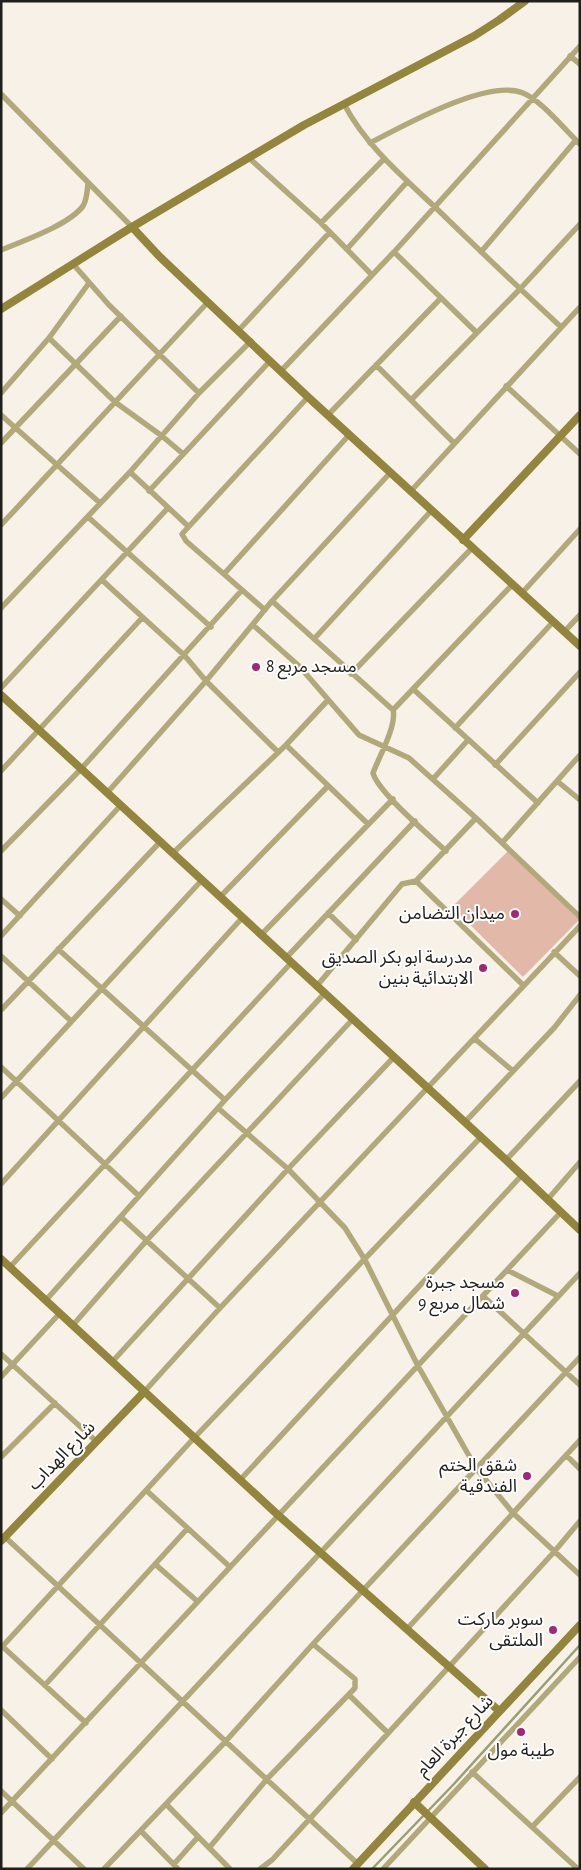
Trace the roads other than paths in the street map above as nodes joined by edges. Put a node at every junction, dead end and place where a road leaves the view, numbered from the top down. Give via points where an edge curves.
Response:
1 (519, 3) edge
2 (580, 46) edge
3 (570, 56) junction
4 (580, 64) edge
5 (1, 94) edge
6 (532, 99) junction
7 (344, 104) junction
8 (578, 142) edge
9 (370, 143) junction
10 (249, 158) junction
11 (384, 159) junction
12 (407, 182) junction
13 (88, 184) junction
14 (435, 207) junction
15 (321, 223) junction
16 (580, 224) edge
17 (132, 226) junction
18 (330, 232) junction
19 (347, 249) junction
20 (1, 250) edge
21 (394, 252) junction
22 (481, 252) junction
23 (73, 264) junction
24 (372, 274) junction
25 (89, 283) junction
26 (520, 289) junction
27 (441, 298) junction
28 (208, 302) junction
29 (580, 307) edge
30 (1, 309) edge
31 (121, 316) junction
32 (562, 327) junction
33 (238, 331) junction
34 (476, 332) junction
35 (49, 338) junction
36 (250, 342) junction
37 (158, 355) junction
38 (270, 361) junction
39 (76, 364) junction
40 (376, 365) junction
41 (281, 371) junction
42 (506, 386) junction
43 (1, 393) edge
44 (198, 393) junction
45 (308, 396) junction
46 (412, 399) junction
47 (115, 402) junction
48 (1, 414) edge
49 (328, 415) junction
50 (580, 415) edge
51 (16, 428) junction
52 (349, 435) junction
53 (162, 436) junction
54 (560, 437) junction
55 (1, 443) edge
56 (454, 443) junction
57 (182, 453) junction
58 (580, 454) edge
59 (57, 464) junction
60 (130, 472) junction
61 (390, 473) junction
62 (149, 491) junction
63 (410, 492) junction
64 (100, 503) junction
65 (168, 508) junction
66 (431, 511) junction
67 (88, 517) junction
68 (1, 525) edge
69 (188, 526) junction
70 (580, 529) edge
71 (463, 540) junction
72 (472, 548) junction
73 (127, 552) junction
74 (224, 574) junction
75 (102, 580) junction
76 (512, 585) junction
77 (242, 590) junction
78 (522, 593) junction
79 (272, 601) junction
80 (1, 608) edge
81 (265, 610) junction
82 (580, 616) edge
83 (142, 618) junction
84 (553, 622) junction
85 (253, 625) junction
86 (211, 627) junction
87 (564, 632) junction
88 (314, 639) junction
89 (580, 646) edge
90 (185, 656) junction
91 (580, 672) edge
92 (351, 674) junction
93 (206, 681) junction
94 (1, 688) edge
95 (413, 689) junction
96 (1, 696) edge
97 (328, 700) junction
98 (393, 710) junction
99 (455, 728) junction
100 (39, 730) junction
101 (468, 740) junction
102 (286, 745) junction
103 (383, 745) junction
104 (278, 752) junction
105 (580, 755) edge
106 (495, 765) junction
107 (81, 769) junction
108 (1, 771) edge
109 (433, 779) junction
110 (557, 781) junction
111 (328, 786) junction
112 (107, 793) junction
113 (392, 799) junction
114 (580, 800) edge
115 (538, 802) junction
116 (121, 805) junction
117 (476, 818) junction
118 (414, 821) junction
119 (368, 824) junction
120 (160, 841) junction
121 (502, 842) junction
122 (1, 850) edge
123 (446, 851) junction
124 (173, 853) junction
125 (202, 880) junction
126 (416, 881) junction
127 (220, 897) junction
128 (1, 899) edge
129 (328, 913) junction
130 (20, 916) junction
131 (580, 917) edge
132 (242, 918) junction
133 (580, 926) edge
134 (261, 935) junction
135 (1, 936) edge
136 (356, 940) junction
137 (58, 949) junction
138 (554, 952) junction
139 (1, 956) edge
140 (288, 960) junction
141 (580, 976) edge
142 (28, 980) junction
143 (523, 985) junction
144 (316, 987) junction
145 (100, 989) junction
146 (324, 994) junction
147 (580, 995) edge
148 (1, 1010) edge
149 (352, 1020) junction
150 (71, 1021) junction
151 (144, 1028) junction
152 (475, 1039) junction
153 (393, 1058) junction
154 (1, 1067) edge
155 (191, 1068) junction
156 (513, 1072) junction
157 (580, 1081) edge
158 (16, 1082) junction
159 (428, 1088) junction
160 (1, 1098) edge
161 (225, 1100) junction
162 (218, 1108) junction
163 (465, 1122) junction
164 (59, 1123) junction
165 (246, 1133) junction
166 (481, 1138) junction
167 (506, 1160) junction
168 (580, 1162) edge
169 (104, 1164) junction
170 (288, 1169) junction
171 (522, 1175) junction
172 (1, 1184) edge
173 (139, 1196) junction
174 (548, 1199) junction
175 (320, 1202) junction
176 (561, 1212) junction
177 (120, 1217) junction
178 (580, 1230) edge
179 (147, 1240) junction
180 (1, 1259) edge
181 (365, 1260) junction
182 (10, 1267) junction
183 (507, 1270) junction
184 (580, 1273) edge
185 (186, 1279) junction
186 (483, 1296) junction
187 (558, 1296) junction
188 (46, 1300) junction
189 (220, 1308) junction
190 (60, 1313) junction
191 (394, 1314) junction
192 (73, 1325) junction
193 (522, 1334) junction
194 (1, 1354) edge
195 (580, 1357) edge
196 (112, 1362) junction
197 (12, 1364) junction
198 (418, 1366) junction
199 (566, 1372) junction
200 (1, 1376) edge
201 (580, 1385) edge
202 (144, 1392) junction
203 (54, 1403) junction
204 (446, 1415) junction
205 (194, 1438) junction
206 (580, 1440) edge
207 (96, 1442) junction
208 (566, 1455) junction
209 (1, 1457) edge
210 (476, 1468) junction
211 (580, 1469) edge
212 (240, 1480) junction
213 (147, 1491) junction
214 (278, 1514) junction
215 (513, 1514) junction
216 (580, 1521) edge
217 (188, 1528) junction
218 (3, 1539) edge
219 (321, 1552) junction
220 (554, 1552) junction
221 (155, 1564) junction
222 (229, 1566) junction
223 (580, 1575) edge
224 (56, 1586) junction
225 (363, 1589) junction
226 (198, 1601) junction
227 (99, 1624) junction
228 (580, 1625) edge
229 (407, 1629) junction
230 (313, 1644) junction
231 (2, 1647) edge
232 (580, 1657) edge
233 (142, 1662) junction
234 (449, 1666) junction
235 (45, 1685) junction
236 (349, 1695) junction
237 (183, 1701) junction
238 (1, 1710) edge
239 (498, 1710) junction
240 (86, 1723) junction
241 (388, 1734) junction
242 (225, 1742) junction
243 (52, 1759) junction
244 (472, 1772) junction
245 (580, 1777) edge
246 (267, 1780) junction
247 (1, 1792) edge
248 (13, 1802) junction
249 (414, 1802) junction
250 (166, 1804) junction
251 (1, 1813) edge
252 (430, 1817) junction
253 (308, 1820) junction
254 (533, 1826) junction
255 (141, 1831) junction
256 (198, 1837) junction
257 (52, 1840) junction
258 (209, 1848) junction
259 (176, 1866) edge
260 (355, 1866) edge
261 (27, 1869) edge
262 (84, 1869) edge
263 (104, 1869) edge
264 (230, 1869) edge
265 (260, 1869) edge
266 (383, 1869) edge
267 (485, 1869) edge
268 (578, 1869) edge

1 - 7 street via 474,36
2 - 3 street
3 - 4 street
3 - 6 street
5 - 13 street
6 - 8 street
6 - 9 street via 513,90 486,92 430,113
6 - 14 street
7 - 9 street
7 - 10 street
8 - 22 street
9 - 11 street
10 - 15 street
10 - 17 street
11 - 12 street
11 - 15 street
12 - 14 street
12 - 19 street
13 - 17 street
13 - 20 street via 84,205 76,214
14 - 21 street
14 - 22 street
15 - 18 street
16 - 26 street
17 - 23 street
17 - 28 street
18 - 19 street
18 - 33 street
19 - 24 street
21 - 24 street
21 - 27 street
22 - 26 street
23 - 25 street
23 - 30 street
24 - 41 street
25 - 31 street
25 - 35 street
26 - 32 street
26 - 34 street
27 - 34 street
27 - 40 street
28 - 33 street
28 - 37 street
29 - 32 street
31 - 37 street
31 - 39 street
32 - 42 street
33 - 36 street
34 - 46 street
35 - 39 street
35 - 43 street
36 - 38 street
36 - 44 street
37 - 44 street
37 - 47 street
38 - 41 street
38 - 57 street
39 - 47 street
39 - 51 street
40 - 46 street
40 - 49 street
41 - 45 street
42 - 54 street
42 - 56 street
44 - 53 street
45 - 49 street
45 - 69 street
46 - 56 street
47 - 53 street
47 - 59 street
48 - 51 street
49 - 52 street
50 - 54 street
51 - 55 street
51 - 59 street
52 - 61 street
52 - 74 street
53 - 57 street
53 - 60 street
54 - 58 street
54 - 71 street
56 - 63 street
57 - 62 street
59 - 64 street
59 - 68 street
60 - 62 street
60 - 64 street
61 - 63 street
61 - 79 street
62 - 65 street
63 - 66 street
64 - 67 street
65 - 69 street
65 - 73 street
66 - 71 street
66 - 88 street
67 - 73 street
67 - 80 street
69 - 74 street via 183,537
70 - 78 street
71 - 72 street
72 - 76 street
72 - 92 street
73 - 75 street
73 - 86 street
74 - 77 street
75 - 83 street
75 - 94 street
76 - 78 street
76 - 95 street
77 - 81 street
77 - 86 street
78 - 84 street
79 - 81 street
79 - 88 street
81 - 85 street
82 - 87 street
83 - 90 street
83 - 100 street
84 - 87 street
84 - 99 street
85 - 93 street
85 - 97 street via 299,666
86 - 90 street
87 - 89 street
88 - 92 street
90 - 93 street
90 - 107 street
91 - 106 street
92 - 98 street
93 - 104 street
93 - 112 street
95 - 98 street
95 - 99 street
96 - 100 street
97 - 102 street
97 - 103 street via 360,735
98 - 103 street via 395,716 390,734
99 - 101 street
100 - 107 street
100 - 108 street
101 - 106 street
101 - 109 street
102 - 104 street
102 - 111 street
103 - 109 street via 409,758
103 - 113 street via 373,773 377,783
104 - 124 street
105 - 110 street
106 - 115 street
107 - 112 street
107 - 122 street
109 - 117 street
110 - 114 street
110 - 115 street
111 - 119 street
111 - 127 street
112 - 116 street
113 - 118 street
113 - 119 street
115 - 121 street
116 - 120 street
116 - 130 street
117 - 121 street
117 - 123 street
118 - 123 street
118 - 129 street
119 - 134 street
120 - 124 street
120 - 137 street
121 - 131 street
123 - 126 street
124 - 125 street
125 - 127 street
125 - 145 street
126 - 136 street via 402,884
126 - 143 street
127 - 132 street
128 - 130 street
129 - 136 street
129 - 140 street
130 - 135 street
132 - 134 street
132 - 151 street
133 - 138 street
134 - 140 street
136 - 144 street
137 - 142 street
137 - 145 street
138 - 141 street
138 - 143 street
139 - 142 street
140 - 144 street
140 - 155 street
142 - 148 street
142 - 150 street
143 - 152 street
144 - 146 street
145 - 150 street
145 - 151 street
146 - 149 street
146 - 161 street
147 - 156 street
149 - 153 street
149 - 165 street
150 - 158 street
151 - 155 street
151 - 164 street
152 - 156 street
152 - 159 street
153 - 159 street
153 - 170 street
154 - 158 street
155 - 161 street
155 - 169 street
156 - 163 street
157 - 167 street
158 - 160 street
158 - 164 street
159 - 163 street
159 - 175 street
161 - 162 street
162 - 165 street
162 - 173 street
163 - 166 street
164 - 169 street
164 - 172 street
165 - 170 street
165 - 179 street
166 - 167 street
166 - 181 street
167 - 171 street
168 - 174 street
169 - 173 street
169 - 182 street
170 - 175 street
170 - 185 street
171 - 174 street
171 - 191 street
173 - 177 street
174 - 176 street
175 - 181 street via 345,1228
175 - 189 street
176 - 178 street
176 - 183 street
177 - 179 street
177 - 188 street
179 - 185 street
179 - 192 street
180 - 182 street
181 - 191 street
181 - 205 street
182 - 188 street
183 - 186 street
183 - 187 street
184 - 187 street
185 - 189 street
185 - 196 street
186 - 193 street
186 - 198 street
187 - 193 street
188 - 190 street
189 - 202 street
190 - 192 street
190 - 197 street
191 - 198 street
191 - 212 street
192 - 196 street
193 - 199 street
193 - 204 street
194 - 197 street
195 - 199 street
196 - 202 street
197 - 200 street
197 - 203 street
198 - 204 street
198 - 214 street
199 - 201 street
199 - 210 street
202 - 205 street
202 - 207 street, شارع الهداب
203 - 207 street
203 - 209 street
204 - 210 street
204 - 219 street
205 - 212 street
205 - 213 street
206 - 208 street
207 - 218 street, شارع الهداب
208 - 211 street
208 - 215 street
210 - 215 street
210 - 225 street
212 - 214 street
213 - 217 street
213 - 224 street
214 - 219 street
214 - 222 street
215 - 220 street
215 - 229 street
216 - 220 street
217 - 221 street
217 - 222 street
218 - 224 street
219 - 225 street
219 - 237 street
220 - 223 street
220 - 234 street
221 - 226 street
221 - 227 street
222 - 226 street
224 - 227 street
224 - 231 street
225 - 229 street
225 - 230 street
226 - 233 street
227 - 233 street
227 - 235 street
228 - 239 street, شارع جبرة العام
229 - 234 street
230 - 236 street via 355,1680 355,1688
230 - 242 street
231 - 235 street
232 - 244 street
233 - 237 street
233 - 240 street
234 - 239 street
234 - 241 street
235 - 240 street
236 - 241 street
236 - 246 street
237 - 242 street
237 - 257 street
238 - 243 street
239 - 249 street, شارع جبرة العام
240 - 243 street
241 - 253 street
242 - 246 street
242 - 250 street
243 - 248 street
244 - 252 street
244 - 254 street
245 - 254 street
246 - 253 street
246 - 258 street
247 - 248 street
248 - 251 street
248 - 257 street
249 - 252 street
249 - 260 street, شارع جبرة العام
250 - 255 street
250 - 256 street
252 - 266 street
252 - 267 street
253 - 260 street
253 - 265 street
254 - 268 street
255 - 259 street
255 - 263 street
256 - 258 street
256 - 259 street
257 - 261 street
257 - 262 street
258 - 264 street

